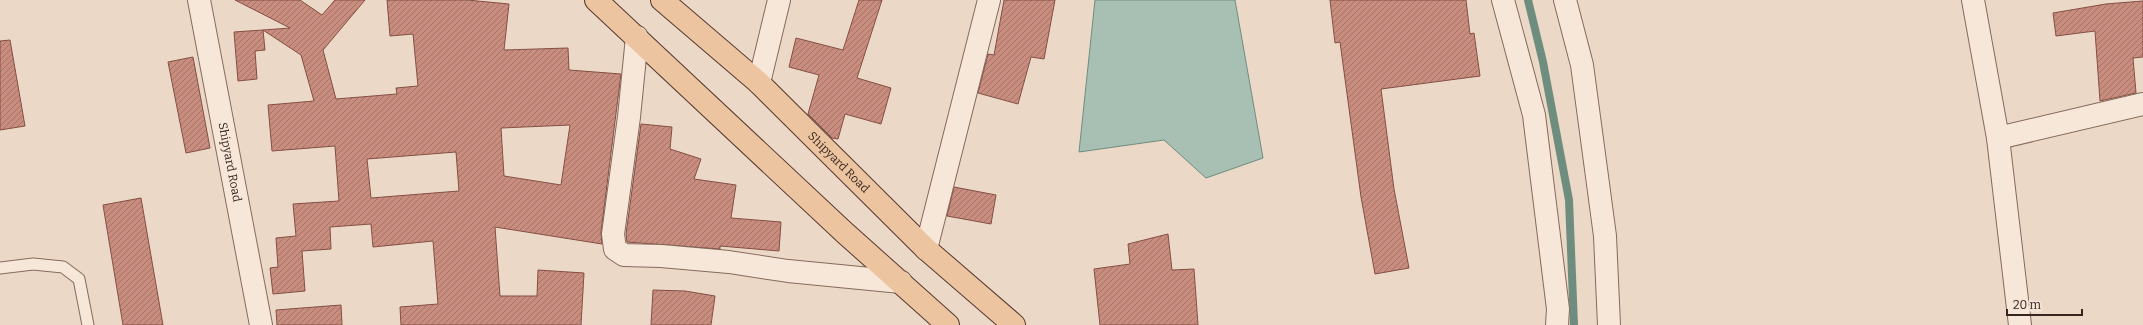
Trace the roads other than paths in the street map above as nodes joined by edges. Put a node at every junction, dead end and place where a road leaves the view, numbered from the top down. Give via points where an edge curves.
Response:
1 (199, 0) edge
2 (596, 0) edge
3 (662, 0) edge
4 (779, 0) edge
5 (989, 0) edge
6 (1503, 0) edge
7 (1565, 0) edge
8 (1973, 0) edge
9 (637, 37) junction
10 (760, 83) junction
11 (2143, 104) edge
12 (1998, 138) junction
13 (926, 249) junction
14 (0, 268) edge
15 (901, 282) junction
16 (88, 325) edge
17 (261, 325) edge
18 (948, 325) edge
19 (1014, 325) edge
20 (1557, 325) edge
21 (1609, 325) edge
22 (2020, 325) edge

1 - 17 street, Shipyard Road
2 - 9 main road
3 - 10 main road, Shipyard Road
4 - 10 street
5 - 13 street
6 - 20 street via 1534,115 1558,309
7 - 21 street via 1582,65 1605,236
8 - 12 street
9 - 15 main road via 846,234
9 - 15 street via 613,234 618,253 729,262 788,271
10 - 13 main road, Shipyard Road
11 - 12 street
12 - 22 street
13 - 19 main road, Shipyard Road
14 - 16 lane via 33,264 63,267 79,279
15 - 18 main road

